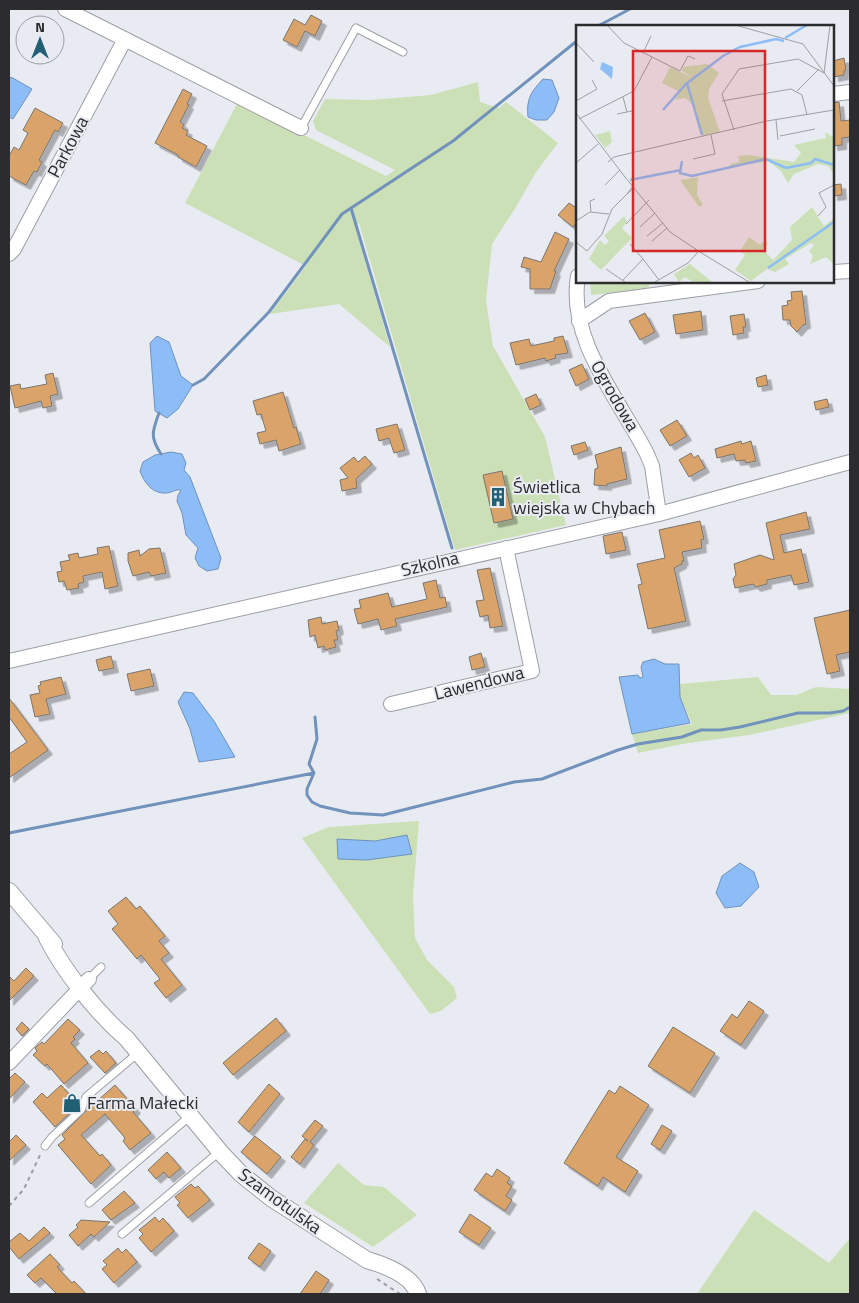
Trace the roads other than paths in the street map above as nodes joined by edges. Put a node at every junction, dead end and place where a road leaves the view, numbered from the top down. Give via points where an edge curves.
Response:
1 (65, 9) edge
2 (125, 39) junction
3 (403, 52) dead end
4 (850, 92) edge
5 (834, 94) edge
6 (301, 128) joint
7 (10, 248) edge
8 (850, 271) edge
9 (834, 272) edge
10 (577, 282) edge
11 (751, 282) edge
12 (579, 321) junction
13 (850, 462) edge
14 (659, 514) junction
15 (506, 548) junction
16 (9, 661) edge
17 (391, 704) dead end
18 (9, 891) edge
19 (101, 968) dead end
20 (84, 983) junction
21 (138, 1052) junction
22 (9, 1063) edge
23 (190, 1116) junction
24 (45, 1146) road end
25 (220, 1151) junction
26 (90, 1203) dead end
27 (122, 1234) dead end
28 (418, 1294) edge

1 - 2 street
2 - 6 street
2 - 7 street, Parkowa
3 - 6 lane via 356,28
4 - 5 street
8 - 9 street
10 - 12 street, Ogrodowa
11 - 12 street via 609,301
12 - 14 street, Ogrodowa via 591,353 652,466
13 - 14 street, Szkolna
14 - 15 street, Szkolna
15 - 16 street, Szkolna
15 - 17 street, Lawendowa via 532,671
18 - 20 street, Szamotulska via 48,938 61,963
19 - 20 lane
20 - 21 street, Szamotulska via 112,1025
20 - 22 street
21 - 23 street, Szamotulska
21 - 24 lane via 86,1097 81,1110
23 - 25 street, Szamotulska
23 - 26 lane
25 - 27 lane
25 - 28 street, Szamotulska via 269,1197 367,1260 386,1279 405,1291

